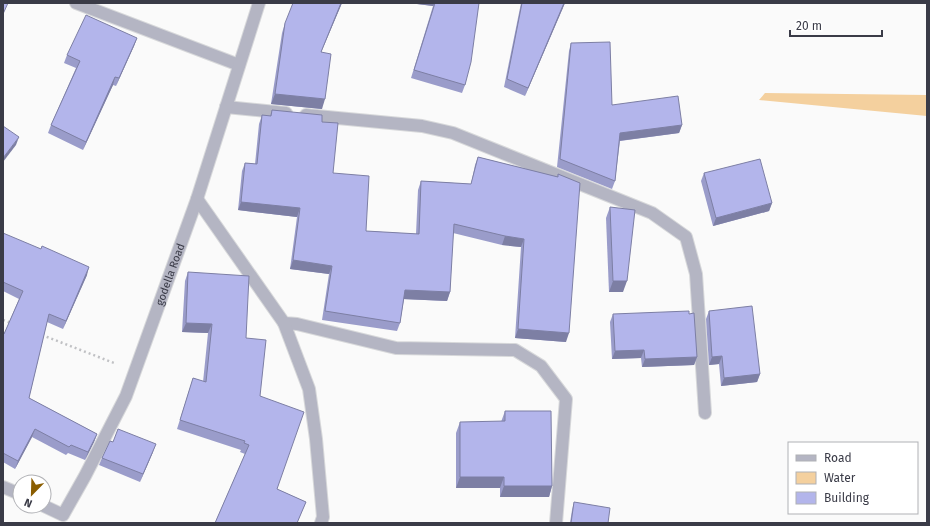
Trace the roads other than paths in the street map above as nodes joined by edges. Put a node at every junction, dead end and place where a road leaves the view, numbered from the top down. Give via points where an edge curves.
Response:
1 (76, 3) edge
2 (259, 3) edge
3 (239, 65) junction
4 (226, 108) junction
5 (197, 199) junction
6 (284, 322) junction
7 (705, 413) dead end
8 (52, 510) edge
9 (321, 523) edge
10 (556, 523) edge

1 - 3 street
2 - 3 street, godella Road
3 - 4 street, godella Road
4 - 5 street, godella Road
4 - 7 street via 422,126 453,133 652,213 686,237 696,274
5 - 6 street
5 - 8 street, godella Road via 126,396 63,515
6 - 9 street via 309,389 323,517
6 - 10 street via 396,348 515,350 541,366 566,399

